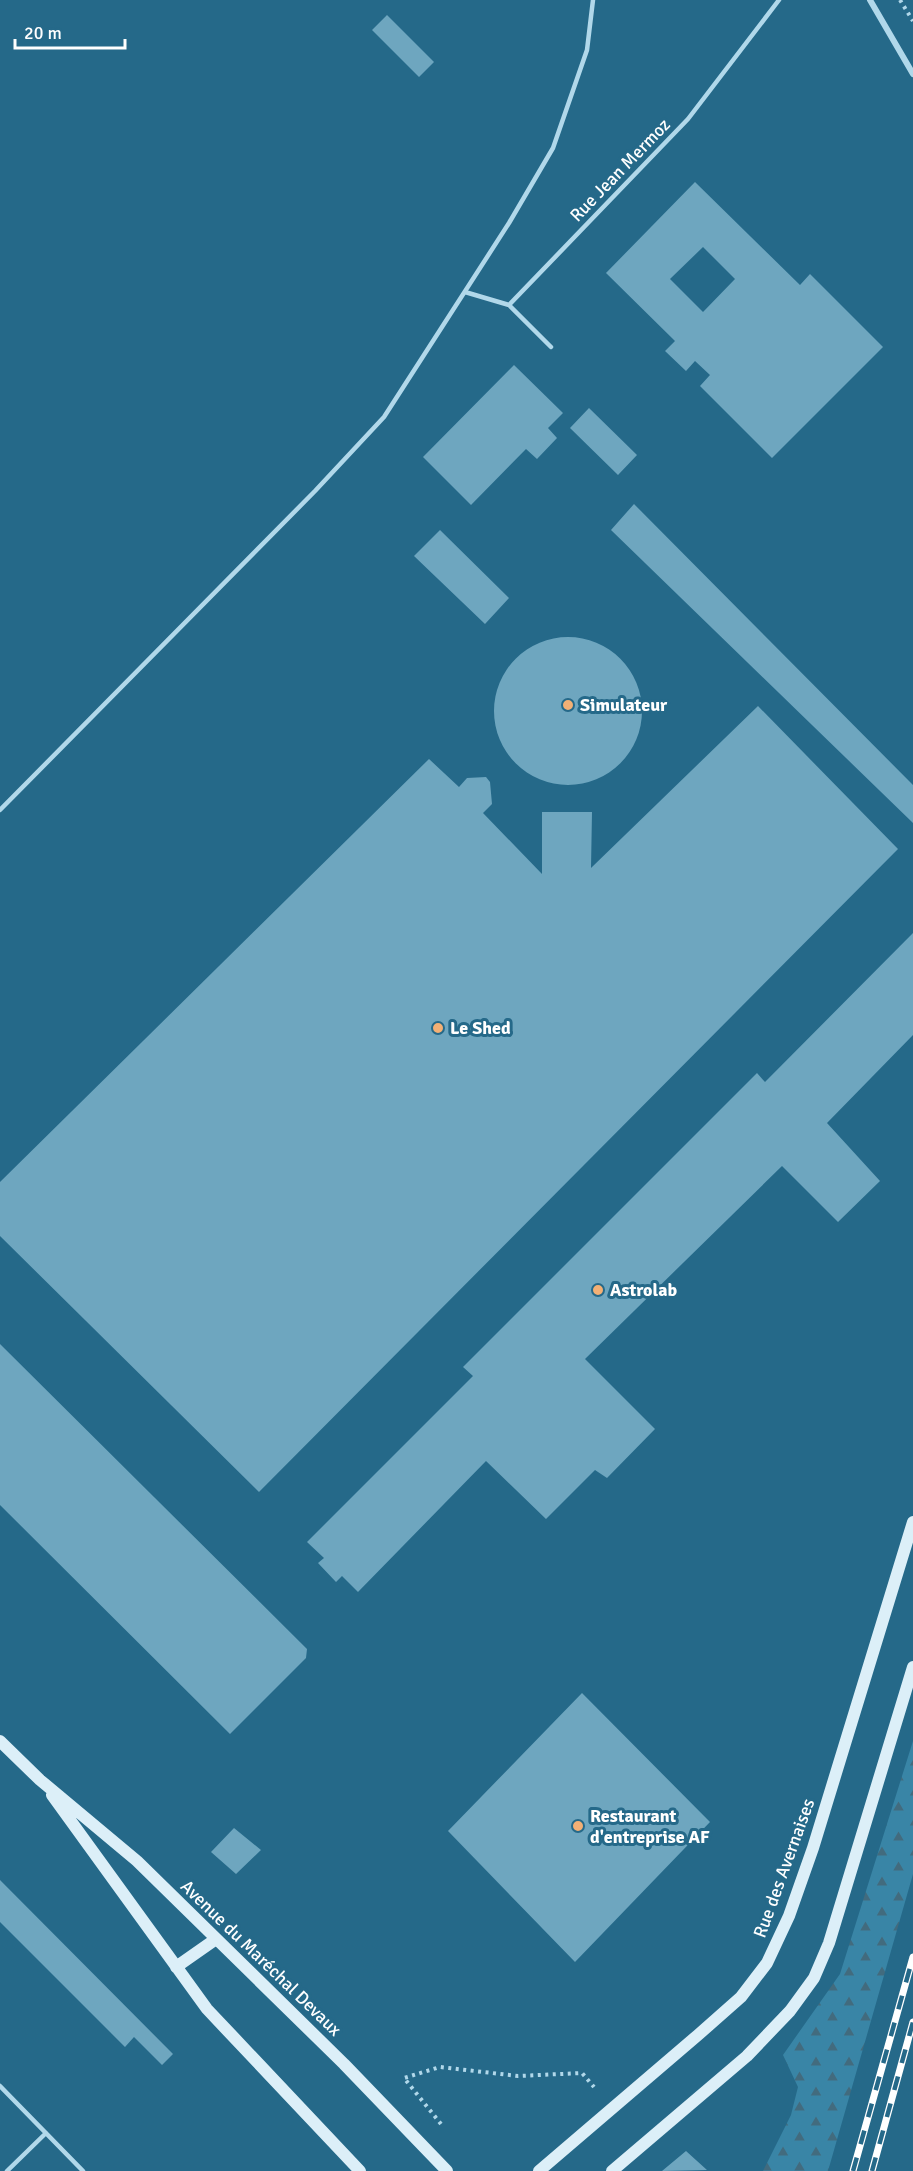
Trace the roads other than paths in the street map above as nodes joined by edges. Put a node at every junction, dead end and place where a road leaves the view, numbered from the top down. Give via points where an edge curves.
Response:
1 (593, 0) edge
2 (779, 0) edge
3 (870, 0) edge
4 (913, 74) edge
5 (465, 292) junction
6 (509, 305) junction
7 (551, 347) dead end
8 (0, 810) edge
9 (913, 1522) edge
10 (913, 1667) edge
11 (0, 1740) edge
12 (40, 1780) junction
13 (216, 1939) junction
14 (176, 1967) junction
15 (0, 2086) edge
16 (46, 2133) junction
17 (8, 2171) edge
18 (83, 2171) edge
19 (360, 2171) edge
20 (447, 2171) edge
21 (539, 2171) edge
22 (612, 2171) edge

1 - 5 lane via 587,50 553,148
2 - 6 lane, Rue Jean Mermoz via 688,119
3 - 4 street
5 - 6 lane
5 - 8 lane via 384,417
6 - 7 lane
9 - 21 main road, Rue des Avernaises via 813,1848 767,1963 741,1996
10 - 22 main road via 829,1943 814,1978 790,2011 747,2056
11 - 12 main road, Avenue du Maréchal Devaux
12 - 13 main road, Avenue du Maréchal Devaux via 136,1861
12 - 14 main road, Avenue du Maréchal Devaux
13 - 14 main road
13 - 20 main road, Avenue du Maréchal Devaux
14 - 19 main road, Avenue du Maréchal Devaux via 226,2031
15 - 16 lane
16 - 17 lane
16 - 18 lane

